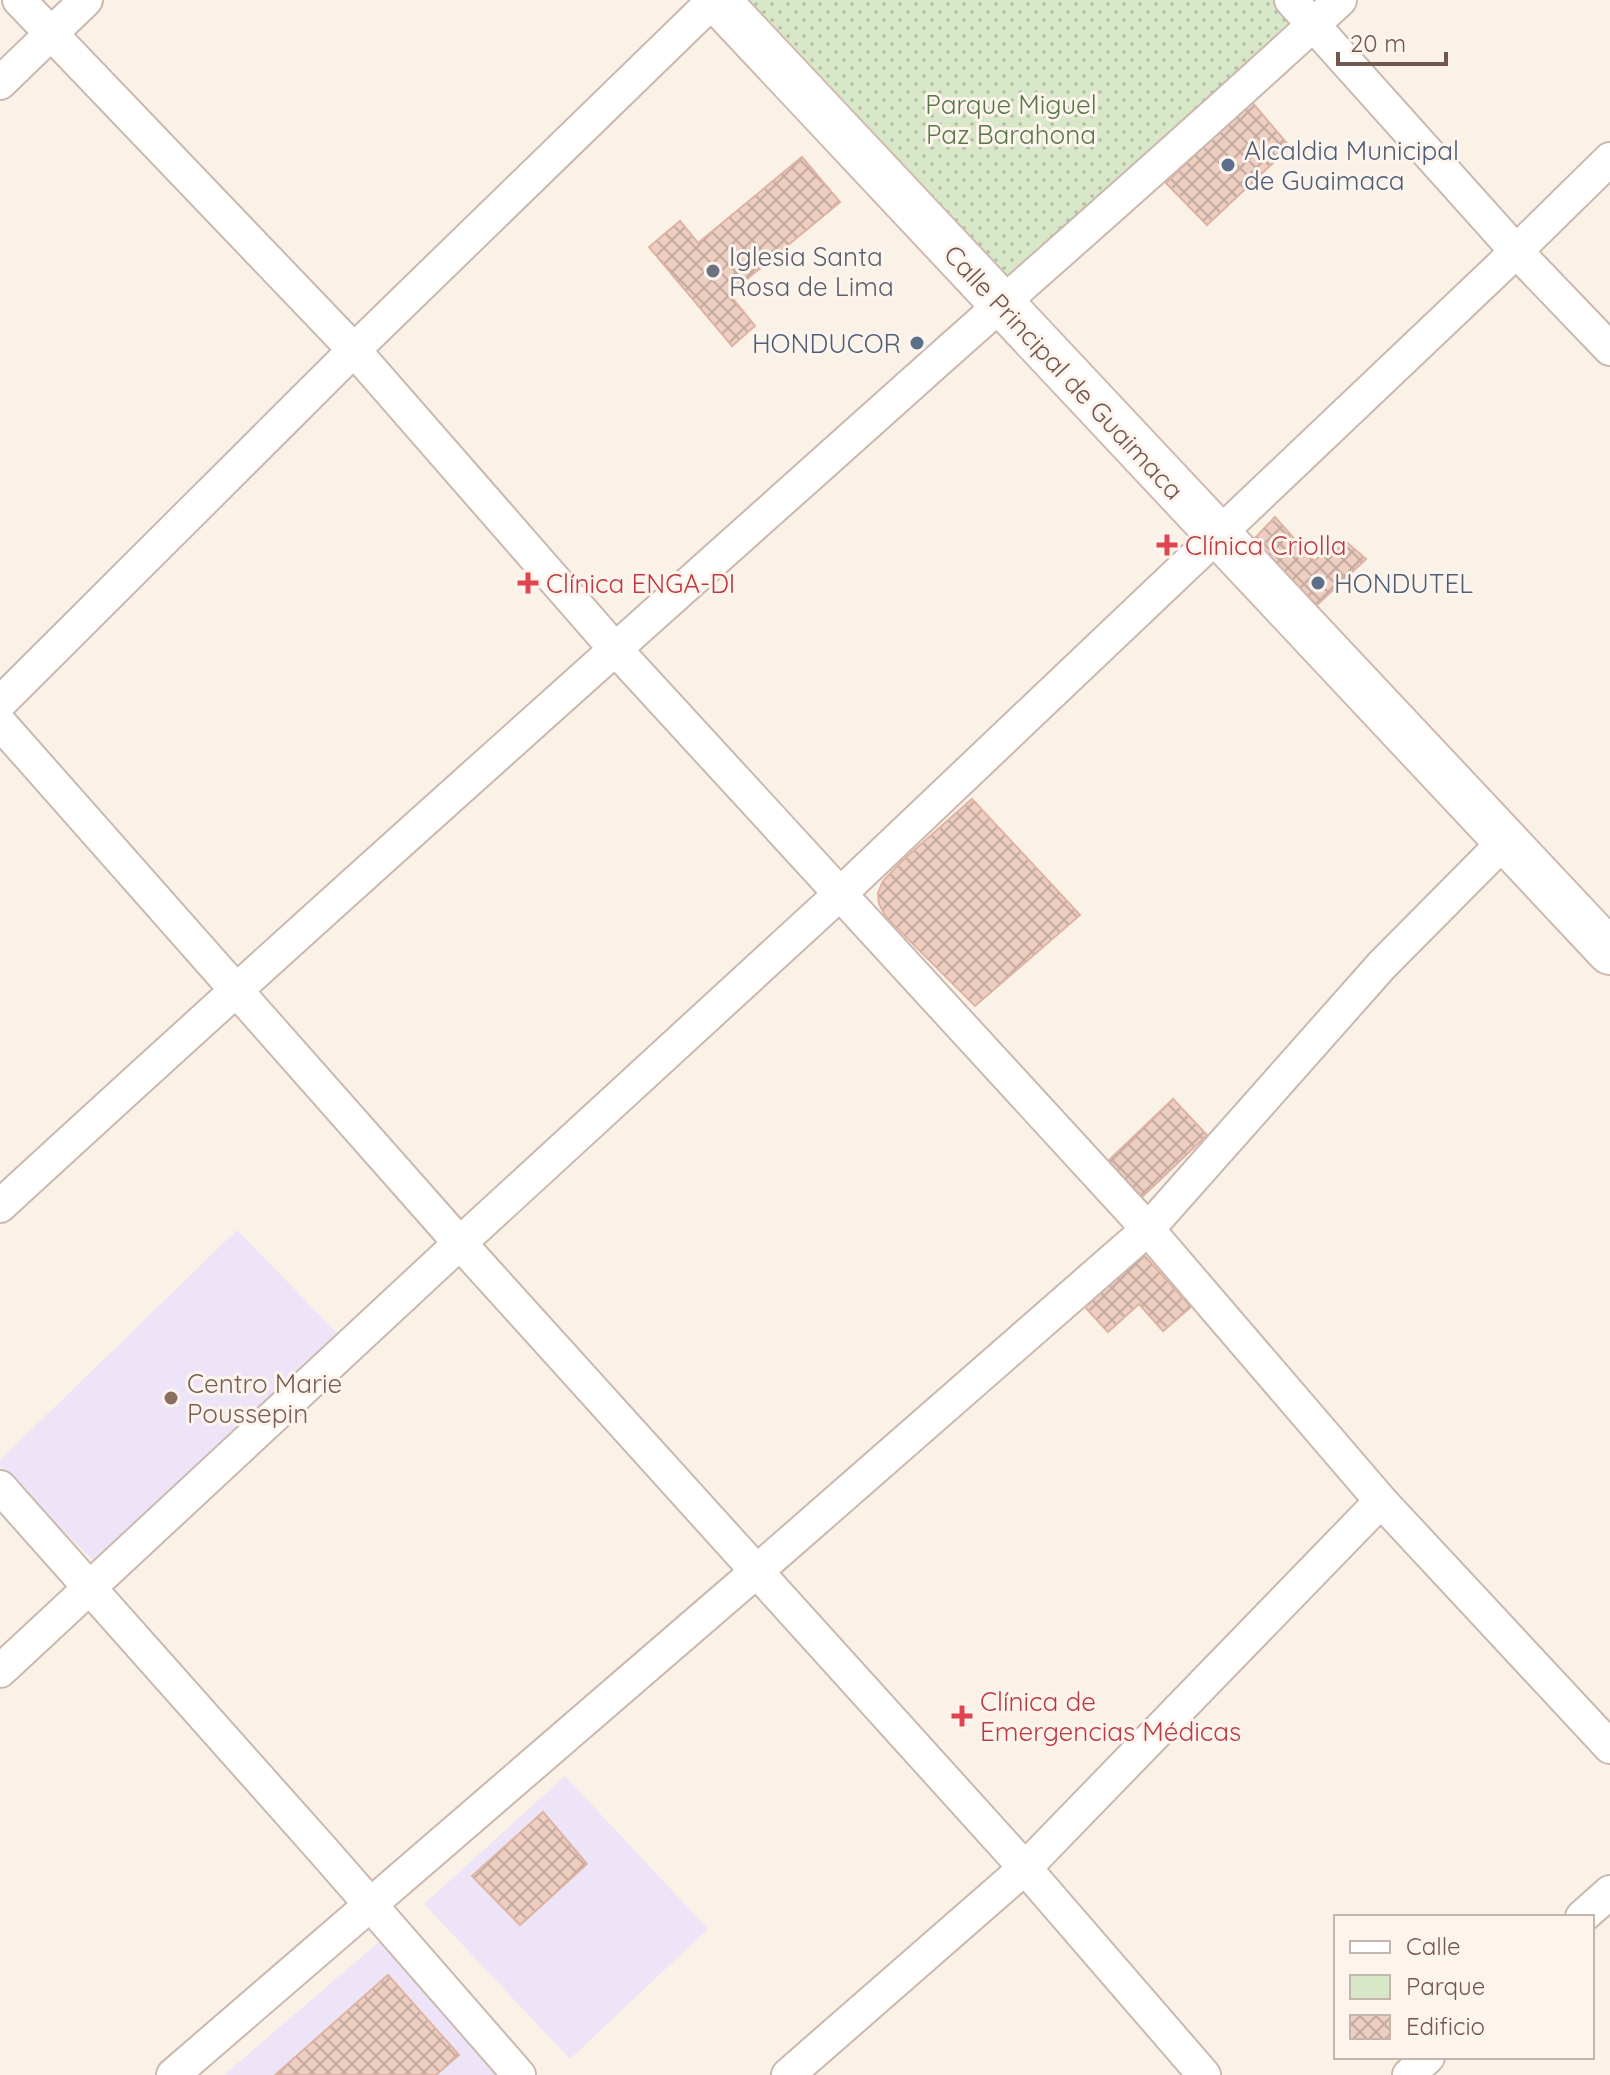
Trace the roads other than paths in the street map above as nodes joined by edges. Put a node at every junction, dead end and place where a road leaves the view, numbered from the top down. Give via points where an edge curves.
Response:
1 (19, 0) edge
2 (86, 0) edge
3 (715, 0) edge
4 (1291, 0) edge
5 (1340, 0) edge
6 (1313, 25) junction
7 (51, 35) junction
8 (0, 83) edge
9 (1610, 159) edge
10 (1516, 251) junction
11 (1001, 304) junction
12 (1610, 349) edge
13 (354, 350) junction
14 (1217, 535) junction
15 (615, 649) junction
16 (0, 703) edge
17 (0, 723) edge
18 (1504, 842) junction
19 (841, 893) junction
20 (1610, 952) edge
21 (236, 990) junction
22 (0, 1206) edge
23 (1148, 1229) junction
24 (460, 1243) junction
25 (0, 1487) edge
26 (1381, 1501) junction
27 (757, 1571) junction
28 (89, 1587) junction
29 (0, 1671) edge
30 (1610, 1747) edge
31 (1025, 1868) junction
32 (1610, 1892) edge
33 (370, 1905) junction
34 (1584, 1915) edge
35 (1426, 2059) edge
36 (173, 2075) edge
37 (519, 2075) edge
38 (788, 2075) edge
39 (1204, 2075) edge
40 (1409, 2075) edge

1 - 7 street
2 - 7 street
3 - 11 main road, Calle Principal de Guaimaca
3 - 13 street
4 - 6 street
5 - 6 street
6 - 10 street
6 - 11 street
7 - 8 street
7 - 13 street
9 - 10 street
10 - 12 street
10 - 14 street
11 - 14 main road, Calle Principal de Guaimaca
11 - 15 street
13 - 15 street
13 - 16 street
14 - 18 main road, Calle Principal de Guaimaca
14 - 19 street
15 - 19 street
15 - 21 street
17 - 21 street
18 - 20 main road, Calle Principal de Guaimaca
18 - 23 street via 1382,965
19 - 23 street
19 - 24 street
21 - 22 street
21 - 24 street
23 - 26 street
23 - 27 street
24 - 27 street
24 - 28 street
25 - 28 street
26 - 30 street
26 - 31 street
27 - 31 street
27 - 33 street
28 - 29 street
28 - 33 street
31 - 38 street
31 - 39 street
32 - 34 street
33 - 36 street
33 - 37 street
35 - 40 street

